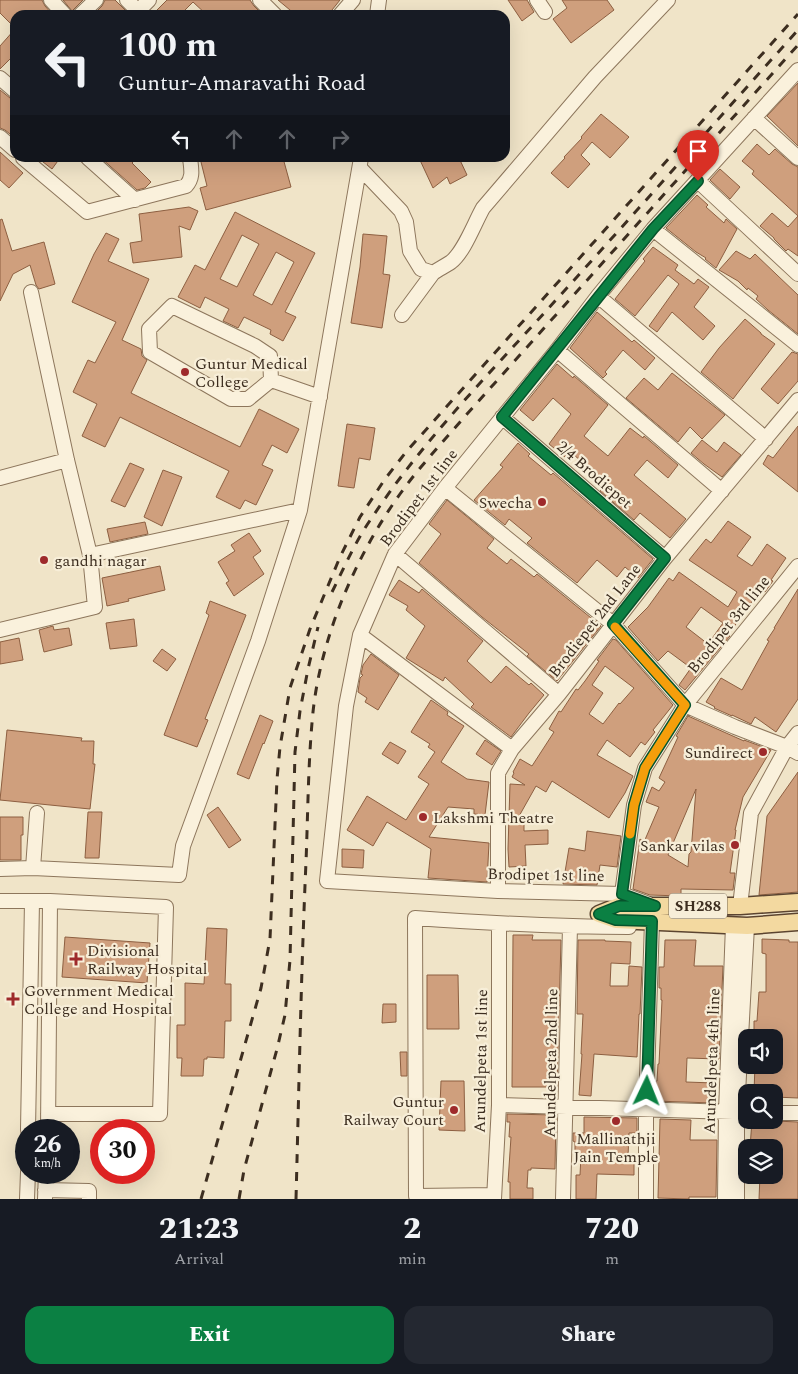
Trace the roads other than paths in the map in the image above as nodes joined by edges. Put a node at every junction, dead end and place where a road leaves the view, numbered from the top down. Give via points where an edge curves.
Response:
1 (51, 0) edge
2 (96, 0) edge
3 (127, 0) edge
4 (354, 0) edge
5 (537, 0) edge
6 (668, 0) edge
7 (60, 10) edge
8 (85, 10) edge
9 (137, 10) edge
10 (345, 10) edge
11 (546, 12) dead end
12 (798, 70) edge
13 (754, 118) junction
14 (0, 137) edge
15 (10, 146) edge
16 (798, 158) edge
17 (28, 162) edge
18 (92, 162) edge
19 (190, 162) edge
20 (361, 163) edge
21 (698, 181) junction
22 (135, 200) junction
23 (653, 229) junction
24 (433, 272) junction
25 (798, 274) edge
26 (31, 292) dead end
27 (598, 296) junction
28 (402, 315) dead end
29 (798, 345) edge
30 (556, 350) junction
31 (271, 380) junction
32 (320, 397) junction
33 (798, 400) edge
34 (502, 417) junction
35 (766, 439) junction
36 (67, 460) junction
37 (0, 478) edge
38 (445, 488) junction
39 (722, 491) junction
40 (300, 510) junction
41 (395, 554) junction
42 (90, 555) junction
43 (665, 558) junction
44 (798, 566) edge
45 (613, 624) junction
46 (0, 630) edge
47 (360, 635) junction
48 (560, 694) junction
49 (685, 705) junction
50 (798, 733) edge
51 (512, 748) junction
52 (793, 750) edge
53 (38, 813) dead end
54 (0, 868) edge
55 (33, 868) junction
56 (498, 892) junction
57 (622, 894) junction
58 (0, 901) edge
59 (32, 901) junction
60 (50, 901) junction
61 (798, 902) edge
62 (740, 906) junction
63 (599, 914) dead end
64 (653, 918) junction
65 (798, 922) edge
66 (498, 924) junction
67 (740, 926) junction
68 (570, 927) junction
69 (499, 1105) junction
70 (566, 1108) junction
71 (646, 1109) junction
72 (736, 1112) edge
73 (783, 1113) edge
74 (798, 1113) edge
75 (48, 1114) junction
76 (28, 1119) edge
77 (48, 1119) edge
78 (28, 1184) edge
79 (45, 1194) edge
80 (446, 1197) edge
81 (494, 1197) edge
82 (27, 1199) edge
83 (89, 1199) edge
84 (563, 1199) edge
85 (646, 1199) edge
86 (725, 1199) edge
87 (736, 1199) edge

1 - 7 street
2 - 8 street
3 - 9 street
4 - 10 street
5 - 11 street
6 - 24 street via 595,77 483,208 468,240 452,262
12 - 13 street, Brodipet 1st line
13 - 16 street
13 - 21 street, Brodipet 1st line
14 - 15 street
17 - 22 street via 86,212
18 - 22 street
19 - 22 street via 192,175 186,186
20 - 24 street via 401,211 410,251 420,269
20 - 32 street
21 - 23 street, Brodipet 1st line
21 - 25 street
23 - 27 street, Brodipet 1st line
23 - 29 street
24 - 28 street
26 - 36 street
27 - 30 street, Brodipet 1st line
27 - 35 street
30 - 34 street, Brodipet 1st line
30 - 39 street
31 - 31 street via 270,356 172,306 149,329 150,352 231,399 248,399
31 - 32 street
32 - 40 street
33 - 35 street, Brodiepet 2nd Lane
34 - 38 street, Brodipet 1st line
34 - 43 street, 2/4 Brodiepet
35 - 39 street, Brodiepet 2nd Lane
36 - 37 street
36 - 42 street
38 - 41 street, Brodipet 1st line
38 - 45 street
39 - 43 street, Brodiepet 2nd Lane
40 - 42 street
40 - 55 street via 258,641 183,846 179,875
41 - 47 street, Brodipet 1st line
41 - 48 street
42 - 46 street via 95,607
43 - 45 street, Brodiepet 2nd Lane
44 - 49 street, Brodipet 3rd line
45 - 48 street, Brodiepet 2nd Lane
45 - 49 street
47 - 51 street
47 - 56 street, Brodipet 1st line via 346,706 327,881
48 - 51 street, Brodiepet 2nd Lane
49 - 52 street
49 - 57 street, Brodipet 3rd line via 645,768 634,805
50 - 52 street
51 - 56 street, Brodiepet 2nd Lane via 498,773
52 - 62 street via 751,813
53 - 55 street
54 - 55 street
56 - 57 street, Brodipet 1st line
57 - 64 street, Brodipet 1st line
58 - 59 street
59 - 60 street
59 - 76 street
60 - 75 street
60 - 75 street via 166,907 160,1114
61 - 62 main road, SH288
62 - 64 main road, SH288
63 - 64 main road, SH288 via 619,906
64 - 67 main road, SH288
64 - 68 street
64 - 71 street
65 - 67 main road, SH288
66 - 68 street
66 - 69 street, Arundelpeta 1st line
66 - 80 street via 415,918 416,1196
67 - 72 street, Arundelpeta 4th line
68 - 70 street, Arundelpeta 2nd line
69 - 70 street
69 - 81 street, Arundelpeta 1st line
70 - 71 street
70 - 84 street, Arundelpeta 2nd line
71 - 72 street
71 - 85 street
72 - 86 street, Arundelpeta 4th line
72 - 87 street, Arundelpeta 4th line
73 - 74 street
75 - 77 street
78 - 82 street
79 - 83 street via 89,1191
80 - 81 street

